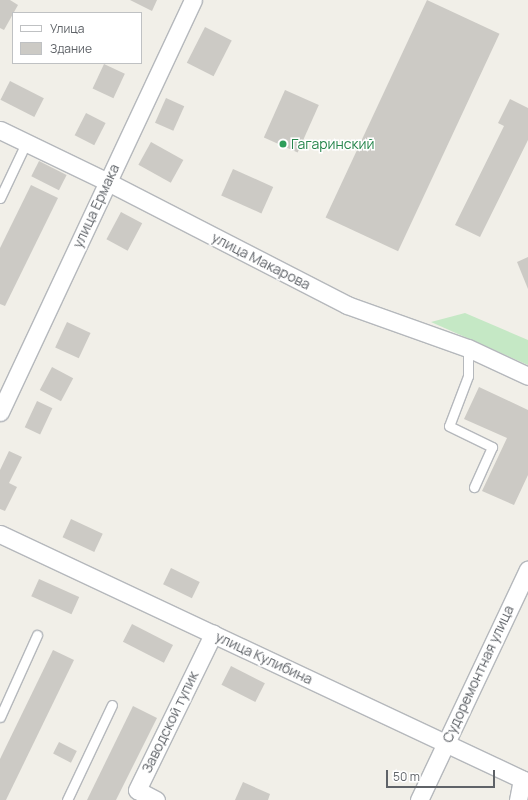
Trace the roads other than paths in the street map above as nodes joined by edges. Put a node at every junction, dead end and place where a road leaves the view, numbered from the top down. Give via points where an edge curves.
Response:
1 (193, 0) edge
2 (0, 130) edge
3 (26, 142) junction
4 (108, 182) junction
5 (0, 198) edge
6 (468, 348) junction
7 (528, 376) edge
8 (0, 412) edge
9 (474, 487) dead end
10 (0, 534) edge
11 (528, 569) edge
12 (213, 634) junction
13 (37, 635) dead end
14 (112, 705) dead end
15 (0, 717) edge
16 (445, 743) junction
17 (525, 781) edge
18 (67, 800) edge
19 (156, 800) edge
20 (419, 800) edge
21 (518, 800) edge

1 - 4 street, улица Ермака
2 - 3 street, улица Макарова
3 - 4 street, улица Макарова
3 - 5 lane
4 - 6 street, улица Макарова via 347,305
4 - 8 street, улица Ермака
6 - 7 street, улица Макарова
6 - 9 lane via 468,376 449,426 492,447
10 - 12 street, улица Кулибина
11 - 16 street, Судоремонтная улица
12 - 16 street, улица Кулибина
12 - 19 street, Заводской тупик via 137,790
13 - 15 lane
14 - 18 lane
16 - 17 street, улица Кулибина
16 - 20 street, Судоремонтная улица
17 - 21 street

